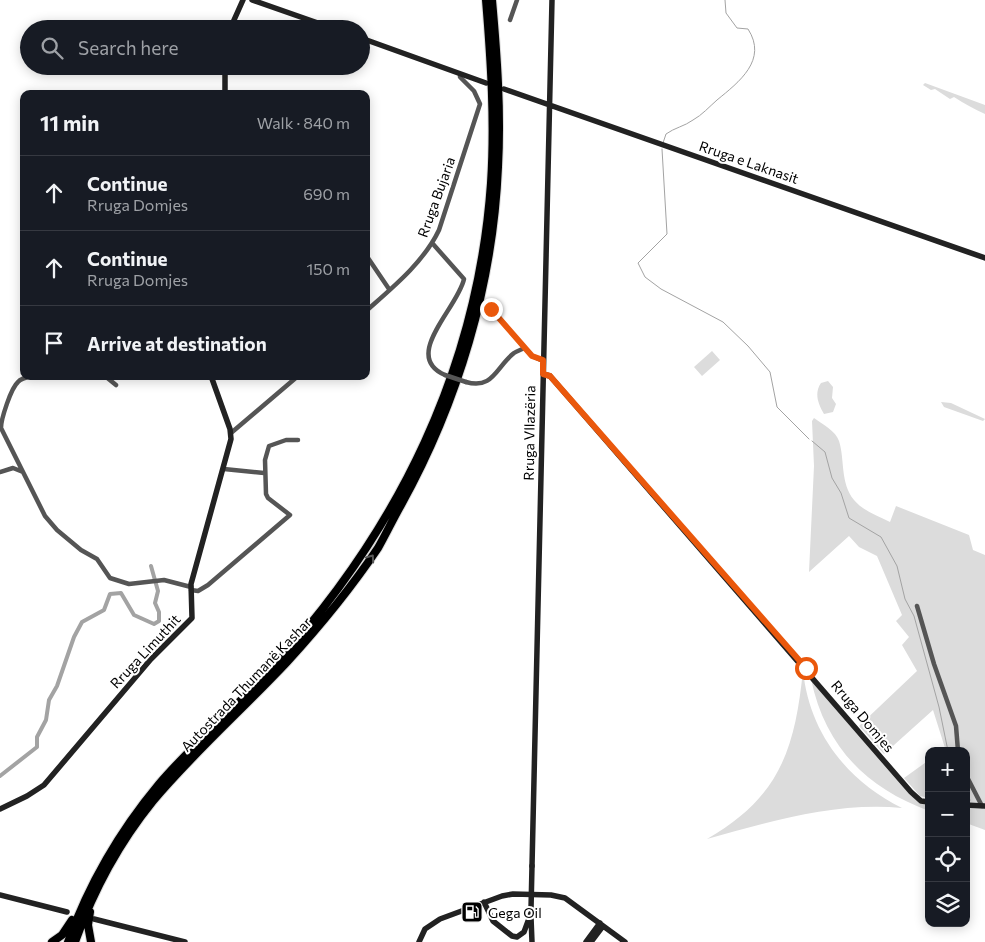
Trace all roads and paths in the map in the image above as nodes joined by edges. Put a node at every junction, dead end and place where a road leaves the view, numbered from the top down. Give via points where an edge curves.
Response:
1 (243, 0) edge
2 (252, 0) edge
3 (486, 0) edge
4 (492, 0) edge
5 (517, 0) edge
6 (552, 0) edge
7 (234, 20) edge
8 (309, 20) edge
9 (510, 20) dead end
10 (370, 41) edge
11 (460, 74) junction
12 (225, 75) edge
13 (486, 83) dead end
14 (504, 89) dead end
15 (225, 90) edge
16 (549, 106) junction
17 (432, 244) junction
18 (985, 258) edge
19 (370, 261) edge
20 (389, 289) junction
21 (370, 307) edge
22 (491, 309) dead end
23 (524, 348) junction
24 (543, 360) junction
25 (543, 374) junction
26 (21, 380) edge
27 (110, 380) edge
28 (212, 380) edge
29 (293, 380) edge
30 (116, 385) dead end
31 (231, 432) junction
32 (298, 440) dead end
33 (224, 469) junction
34 (0, 472) edge
35 (23, 472) junction
36 (264, 473) junction
37 (191, 588) junction
38 (917, 606) dead end
39 (958, 747) edge
40 (970, 782) edge
41 (925, 802) edge
42 (970, 805) edge
43 (984, 806) edge
44 (0, 809) edge
45 (120, 842) junction
46 (113, 853) junction
47 (0, 895) edge
48 (499, 897) junction
49 (484, 902) junction
50 (477, 904) junction
51 (531, 911) junction
52 (67, 912) dead end
53 (488, 913) junction
54 (589, 915) junction
55 (94, 919) dead end
56 (602, 924) junction
57 (613, 933) junction
58 (594, 935) junction
59 (52, 942) edge
60 (68, 942) edge
61 (75, 942) edge
62 (90, 942) edge
63 (185, 942) edge
64 (419, 942) edge
65 (516, 942) edge
66 (532, 942) edge
67 (586, 942) edge
68 (591, 942) edge
69 (625, 942) edge

1 - 7 main road
2 - 8 main road
3 - 45 highway, Autostrada Thumanë Kashar via 492,105 492,165 486,224 466,326 437,414 401,490 337,592 274,666 183,757 154,791
45 -> 4 highway, Autostrada Thumanë Kashar via 170,781 250,701 318,626 379,546 426,456 458,376 483,285 497,189 500,108
5 - 9 street
6 - 16 main road, Rruga Vllazëria
10 - 11 main road
11 - 13 main road
11 - 17 street, Rruga Bujaria via 476,93 480,104
12 - 15 main road
14 - 16 main road, Rruga e Laknasit
16 - 18 main road, Rruga e Laknasit
16 - 24 main road, Rruga Vllazëria
17 - 20 street, Rruga Bujaria
17 - 23 street, bridge via 464,280 428,346 428,359 432,366 445,375 478,384 488,381 512,354
19 - 20 street
20 - 21 street, Rruga Bujaria
22 - 23 street
23 - 24 street via 536,359
24 - 25 main road, Rruga Vllazëria
25 - 41 main road, Rruga Domjes via 550,376 911,792
25 - 51 main road, Rruga Vllazëria, bridge
26 - 35 street via 12,390 1,422 2,434
27 - 30 street
28 - 31 main road
29 - 31 street
31 - 33 main road, Rruga Limuthit
32 - 36 street via 269,446
33 - 36 street
33 - 37 main road, Rruga Limuthit
34 - 35 street via 9,468
35 - 37 street via 51,523 81,550 97,559 110,578 129,584 164,580
36 - 37 street via 268,498 290,515 208,585 198,591
37 - 44 main road, Rruga Limuthit via 193,611 190,621 151,659 44,785
38 - 39 street via 956,726
40 - 43 street
42 - 43 main road
45 - 46 highway, Autostrada Thumanë Kashar
46 - 59 highway via 72,921
46 - 60 highway, Autostrada Thumanë Kashar via 87,894
46 - 61 highway, Autostrada Thumanë Kashar
46 - 62 highway via 90,913
47 - 52 main road
48 - 49 main road
48 - 53 main road
48 - 54 main road via 514,894 556,896 568,900
49 - 50 main road
49 - 53 main road
50 - 53 main road
50 - 64 main road via 433,923 425,929
51 - 53 main road via 525,931 514,937 495,923
51 - 66 main road, Rruga Vllazëria
53 - 65 main road via 502,934
54 - 56 main road
54 - 58 main road
55 - 63 main road
56 - 57 main road
56 - 58 main road
57 - 58 main road
57 - 69 main road
58 - 67 main road
58 - 68 main road

